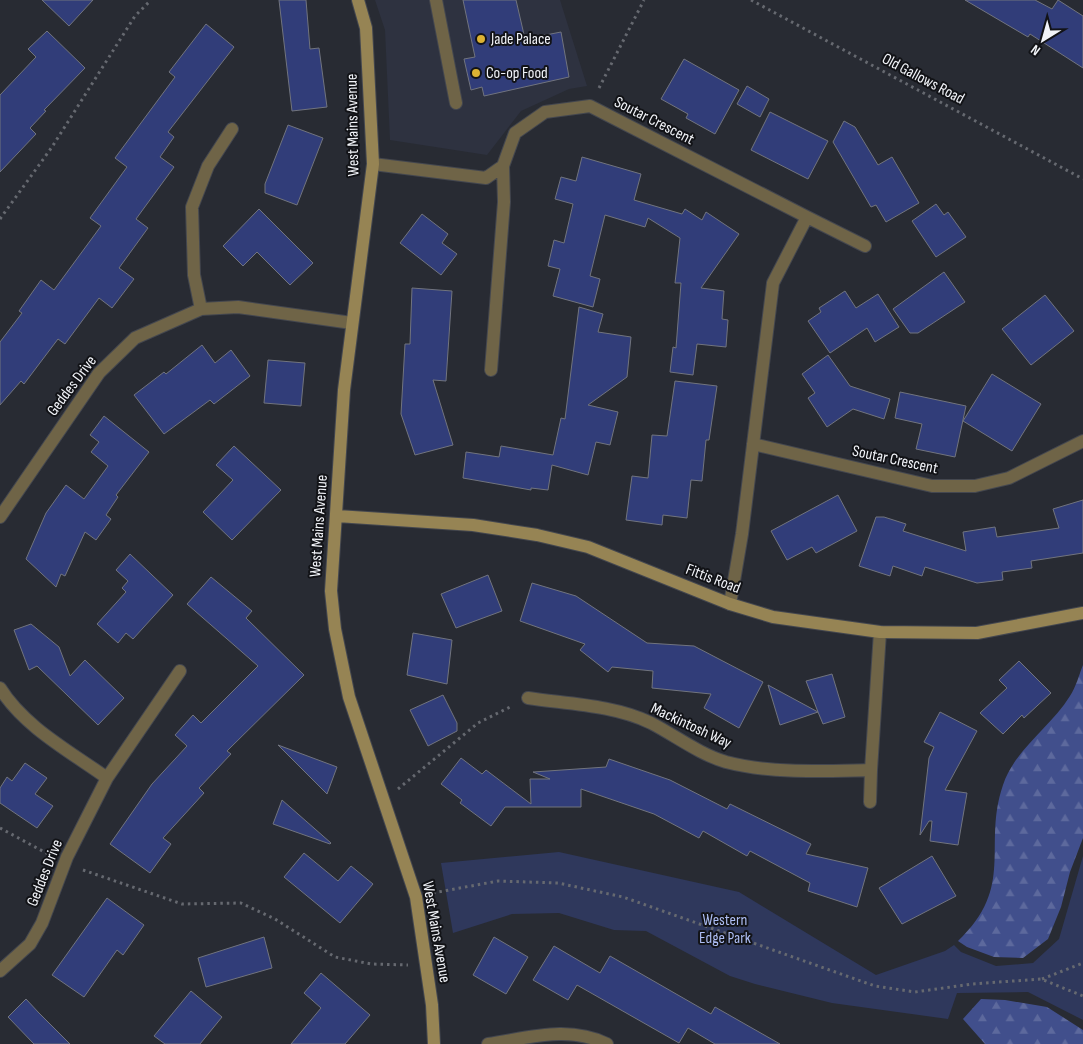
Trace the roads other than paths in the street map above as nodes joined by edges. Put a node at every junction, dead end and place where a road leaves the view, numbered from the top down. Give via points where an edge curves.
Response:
1 (358, 0) edge
2 (436, 0) edge
3 (456, 103) dead end
4 (232, 129) dead end
5 (373, 164) junction
6 (503, 166) junction
7 (807, 218) junction
8 (865, 246) dead end
9 (201, 309) junction
10 (352, 323) junction
11 (491, 370) dead end
12 (1083, 441) edge
13 (753, 444) junction
14 (337, 516) junction
15 (0, 517) edge
16 (730, 604) junction
17 (1083, 613) edge
18 (880, 632) junction
19 (180, 671) dead end
20 (0, 688) edge
21 (528, 698) road end
22 (871, 770) junction
23 (108, 778) junction
24 (870, 802) dead end
25 (0, 970) edge
26 (434, 1044) edge
27 (488, 1044) edge
28 (607, 1044) edge

1 - 5 street, West Mains Avenue via 366,28
2 - 3 street
4 - 9 street via 208,166 192,206 194,275
5 - 6 street via 486,178
5 - 10 street, West Mains Avenue
6 - 7 street, Soutar Crescent via 515,133 545,112 590,106
6 - 11 street, Soutar Crescent via 504,202
7 - 8 street, Soutar Crescent
7 - 13 street via 773,283
9 - 10 street, Geddes Drive via 238,307
9 - 15 street, Geddes Drive via 135,338 99,373
10 - 14 street, West Mains Avenue via 344,390
12 - 13 street, Soutar Crescent via 1009,478 975,486 932,486
13 - 16 street
14 - 16 street, Fittis Road via 473,525 537,535 588,547
14 - 26 street, West Mains Avenue via 331,592 335,629 349,697 416,897 432,1005
16 - 18 street, Fittis Road via 774,617
17 - 18 street, Fittis Road via 977,633
18 - 22 street
19 - 23 street, Geddes Drive
20 - 23 street via 31,723
21 - 22 street, Mackintosh Way via 609,710 650,723 726,762 752,767 822,771
22 - 24 street
23 - 25 street, Geddes Drive via 65,864 42,923 30,944
27 - 28 street via 574,1033

